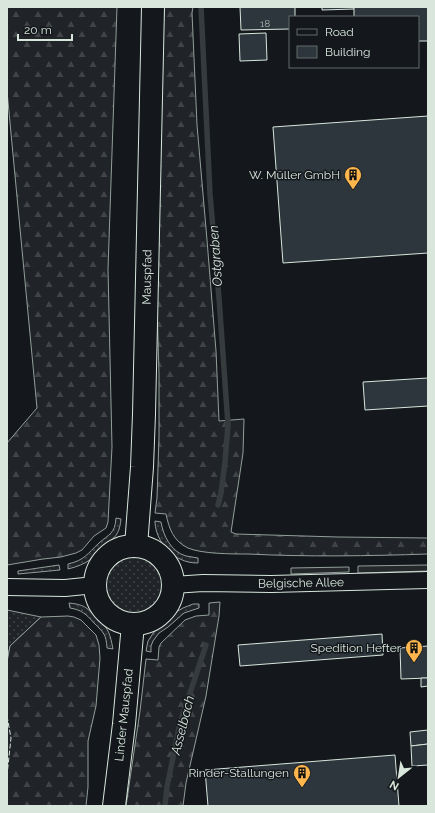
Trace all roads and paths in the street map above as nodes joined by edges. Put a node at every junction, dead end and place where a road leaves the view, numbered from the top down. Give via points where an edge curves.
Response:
1 (153, 7) edge
2 (136, 546) junction
3 (428, 580) edge
4 (95, 585) junction
5 (173, 585) junction
6 (7, 587) edge
7 (132, 624) junction
8 (114, 806) edge

1 - 2 street, Mauspfad via 144,414
2 - 4 street via 112,553 97,573
2 - 5 street via 158,554 166,563
3 - 5 street, Belgische Allee
4 - 6 street via 58,588
4 - 7 street via 102,608 121,622
5 - 7 street via 168,605 161,613 153,620
7 - 8 street, Linder Mauspfad

